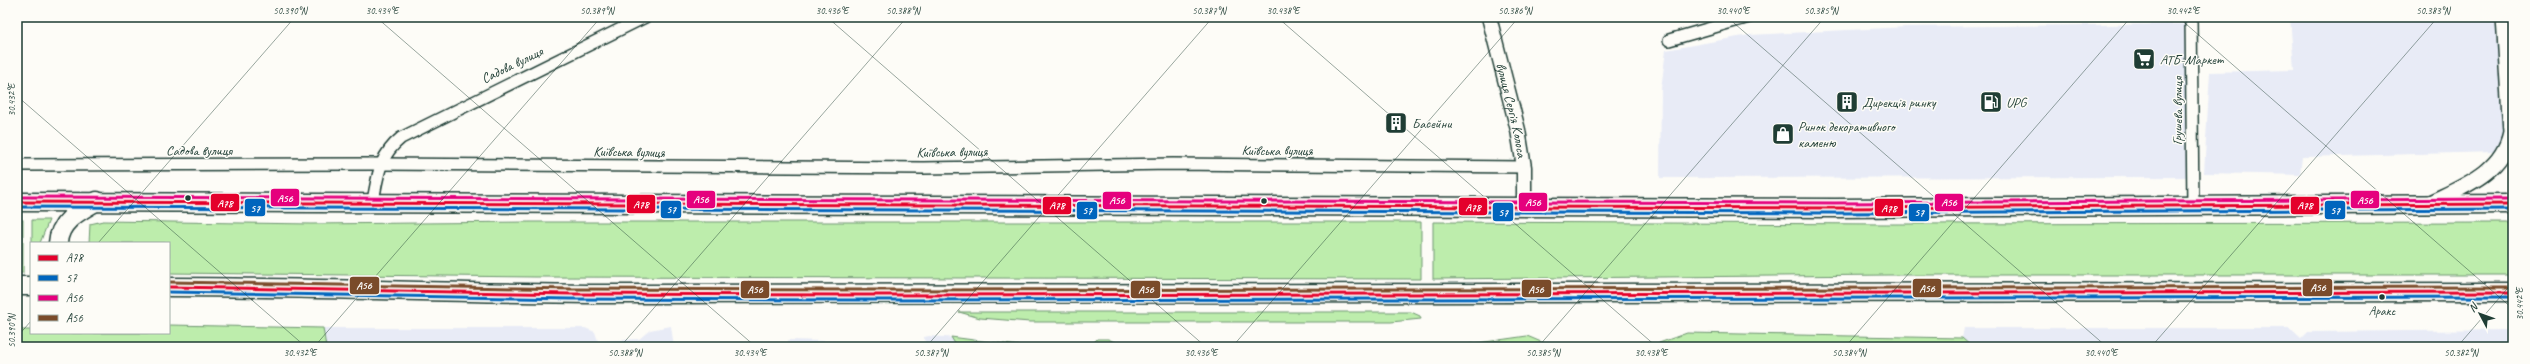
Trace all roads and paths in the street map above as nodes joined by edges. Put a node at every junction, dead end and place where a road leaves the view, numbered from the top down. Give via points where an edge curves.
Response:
1 (645, 17) edge
2 (1489, 17) edge
3 (1749, 17) edge
4 (2191, 17) edge
5 (2504, 17) edge
6 (1669, 40) dead end
7 (381, 164) junction
8 (17, 165) edge
9 (1524, 167) junction
10 (98, 200) junction
11 (17, 202) edge
12 (373, 202) junction
13 (2428, 204) junction
14 (2513, 204) edge
15 (1524, 205) junction
16 (2193, 206) junction
17 (58, 242) edge
18 (17, 286) edge
19 (30, 286) edge
20 (170, 287) edge
21 (2513, 292) edge

1 - 7 street, Садова вулиця via 422,126 389,148
2 - 9 street, вулиця Сергія Колоса via 1517,126
3 - 6 street
4 - 16 street, Грушева вулиця
5 - 13 main road via 2512,132 2508,147 2499,162 2486,173
7 - 8 street, Садова вулиця
7 - 9 street, Київська вулиця via 915,168 1173,164
7 - 12 street, Садова вулиця
9 - 15 street, вулиця Сергія Колоса
10 - 11 highway
10 - 12 highway
10 - 17 highway via 64,224
12 - 15 highway
13 - 14 highway
13 - 16 highway
15 - 16 highway via 1835,208
18 - 19 highway
20 - 21 highway via 667,294

